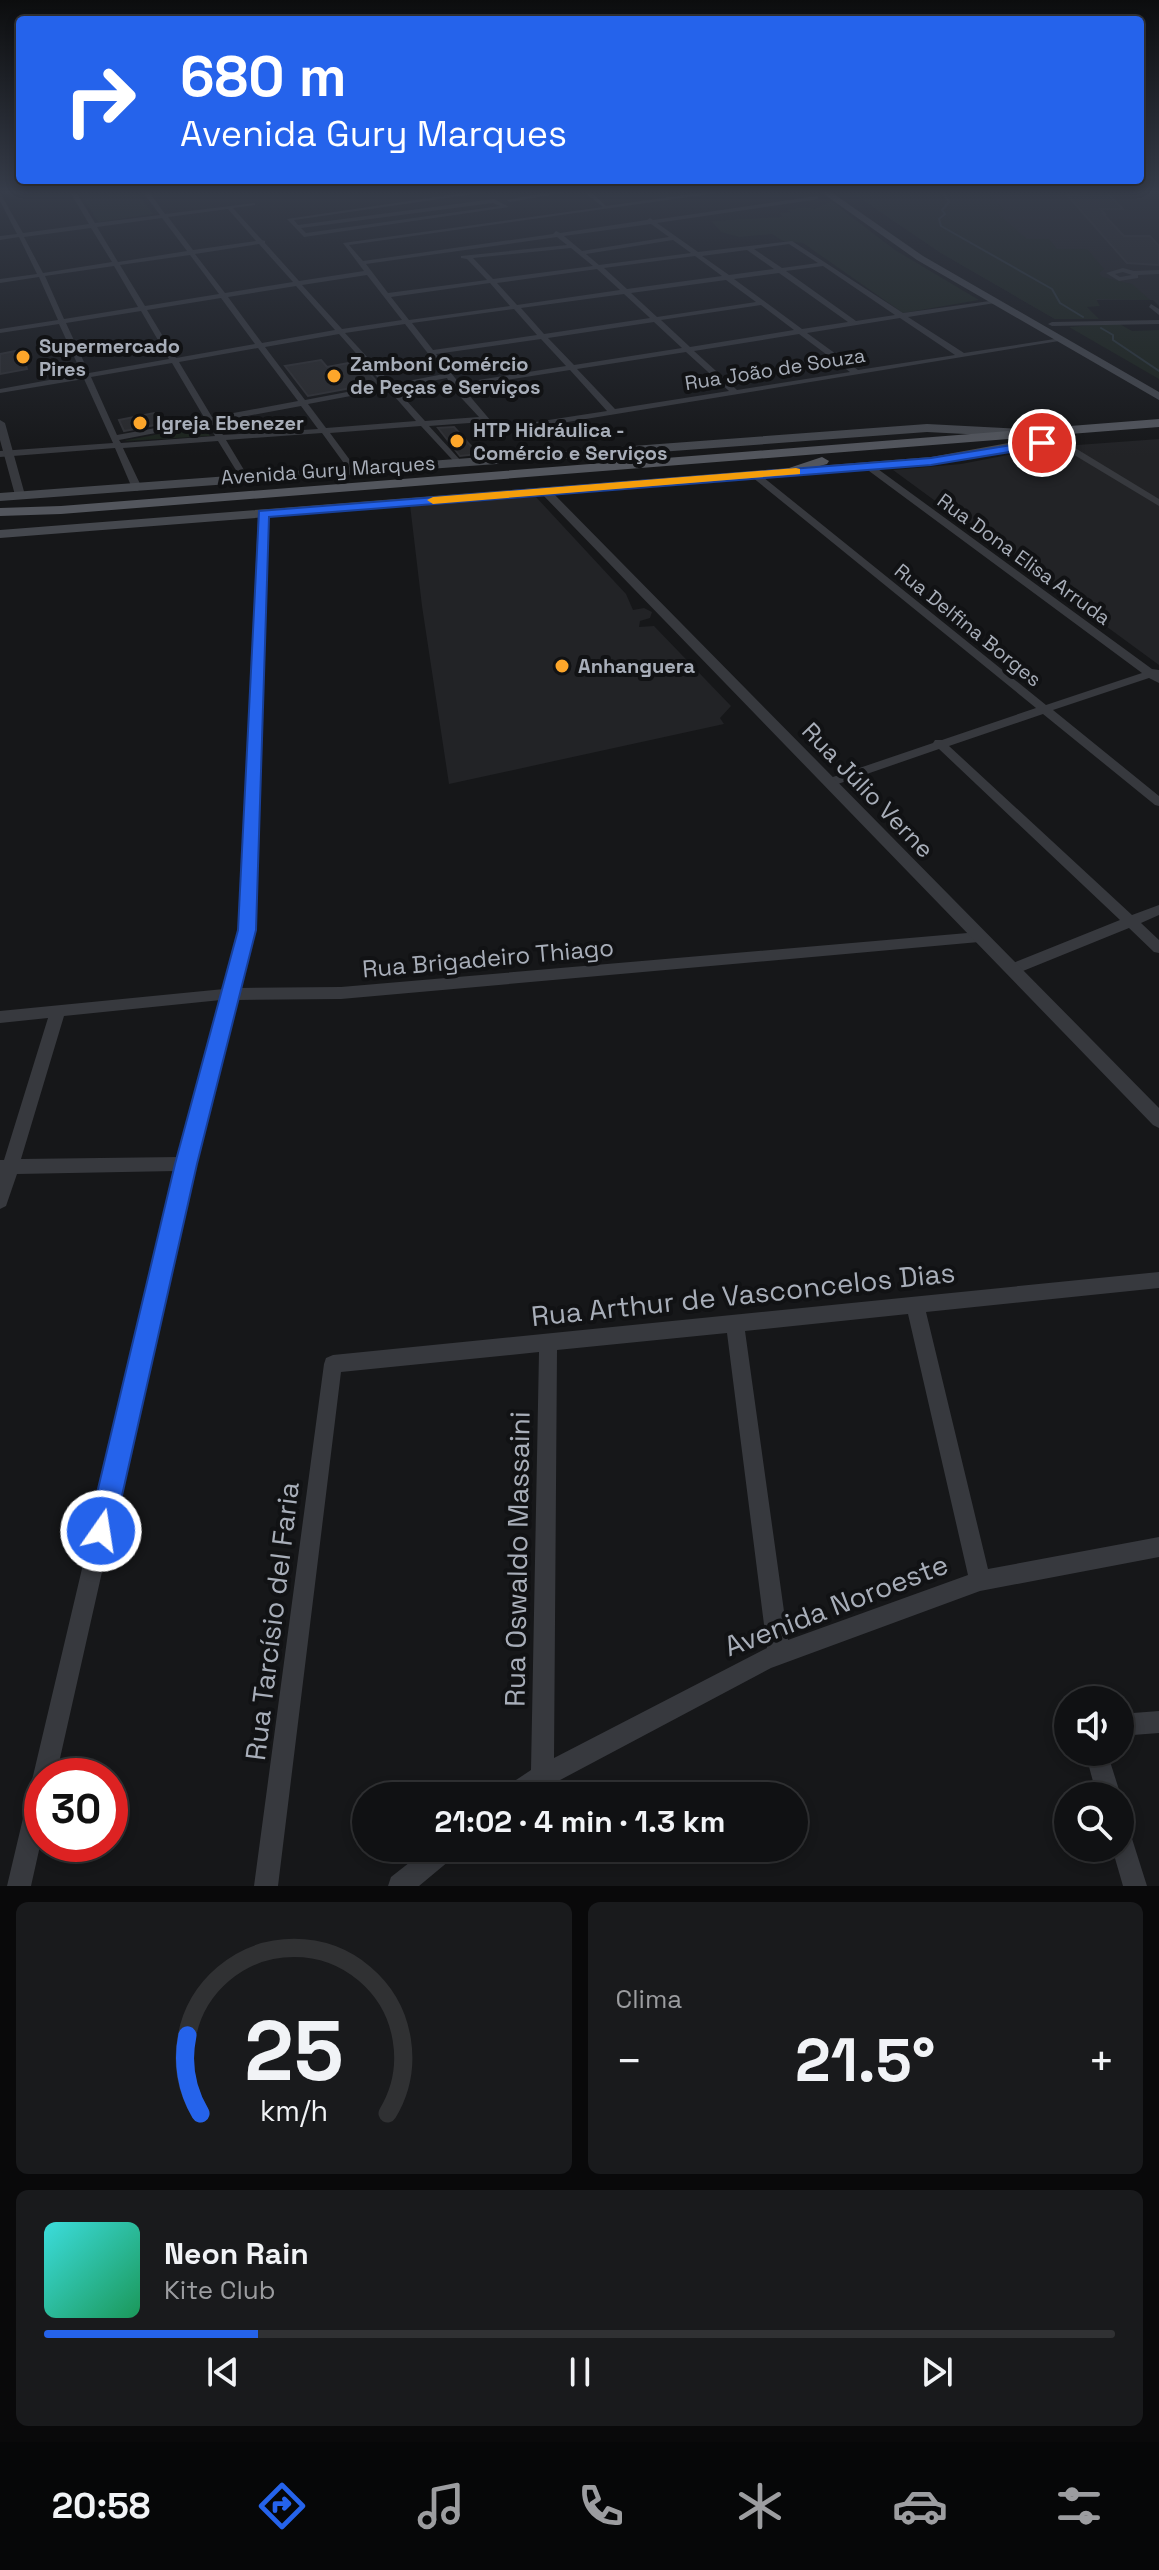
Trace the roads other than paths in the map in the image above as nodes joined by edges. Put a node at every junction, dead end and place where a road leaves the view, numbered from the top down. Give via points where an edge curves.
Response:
1 (43, 280) edge
2 (127, 280) edge
3 (212, 280) edge
4 (297, 280) edge
5 (313, 280) edge
6 (375, 280) edge
7 (500, 280) edge
8 (615, 280) edge
9 (714, 280) edge
10 (732, 280) edge
11 (795, 280) edge
12 (850, 280) edge
13 (958, 280) edge
14 (975, 280) edge
15 (492, 281) junction
16 (300, 283) junction
17 (628, 292) junction
18 (223, 295) junction
19 (387, 295) junction
20 (995, 301) junction
21 (1010, 302) junction
22 (763, 303) junction
23 (1151, 306) dead end
24 (144, 308) junction
25 (516, 308) junction
26 (1159, 313) edge
27 (902, 315) junction
28 (1018, 315) junction
29 (654, 319) junction
30 (62, 321) junction
31 (1159, 322) edge
32 (410, 323) junction
33 (854, 323) junction
34 (1052, 324) junction
35 (0, 331) edge
36 (342, 331) junction
37 (800, 331) junction
38 (543, 336) junction
39 (1061, 340) junction
40 (260, 345) junction
41 (687, 349) junction
42 (431, 353) junction
43 (961, 355) junction
44 (175, 360) junction
45 (571, 367) junction
46 (855, 372) junction
47 (87, 375) junction
48 (447, 376) junction
49 (1159, 384) edge
50 (391, 386) junction
51 (455, 386) junction
52 (0, 391) edge
53 (735, 392) junction
54 (1159, 397) edge
55 (303, 403) junction
56 (613, 412) junction
57 (485, 419) junction
58 (211, 420) junction
59 (0, 423) edge
60 (1159, 423) edge
61 (424, 424) junction
62 (927, 428) junction
63 (324, 431) junction
64 (1041, 435) junction
65 (1159, 437) edge
66 (221, 438) junction
67 (117, 442) junction
68 (949, 442) junction
69 (1059, 442) junction
70 (1025, 444) junction
71 (895, 453) junction
72 (5, 454) edge
73 (834, 458) junction
74 (459, 464) junction
75 (868, 466) junction
76 (354, 471) junction
77 (781, 473) junction
78 (755, 475) junction
79 (246, 480) junction
80 (137, 488) junction
81 (546, 492) junction
82 (20, 495) junction
83 (0, 497) edge
84 (1159, 503) edge
85 (0, 512) edge
86 (263, 514) junction
87 (0, 524) edge
88 (0, 534) edge
89 (1156, 675) edge
90 (1044, 709) junction
91 (939, 743) junction
92 (831, 782) junction
93 (1159, 802) edge
94 (1159, 910) edge
95 (1131, 922) junction
96 (979, 937) junction
97 (1159, 948) edge
98 (1013, 969) junction
99 (228, 994) junction
100 (58, 1011) junction
101 (0, 1017) edge
102 (1159, 1120) edge
103 (186, 1164) junction
104 (6, 1167) edge
105 (0, 1201) edge
106 (1159, 1280) edge
107 (915, 1304) junction
108 (735, 1323) junction
109 (548, 1342) junction
110 (333, 1364) joint
111 (1159, 1547) edge
112 (980, 1581) junction
113 (779, 1654) junction
114 (1159, 1722) edge
115 (1134, 1724) edge
116 (48, 1758) edge
117 (542, 1776) junction
118 (533, 1782) edge
119 (24, 1862) edge
120 (430, 1862) edge
121 (1128, 1862) edge
122 (19, 1886) edge
123 (266, 1886) edge
124 (400, 1886) edge
125 (1135, 1886) edge

1 - 30 street
2 - 24 street
3 - 18 street
4 - 16 street
5 - 16 street
6 - 19 street
7 - 15 street
8 - 17 street
9 - 17 street
10 - 22 street
11 - 33 street
12 - 27 street
13 - 20 main road
14 - 21 main road
15 - 19 street
15 - 25 street
16 - 18 street
16 - 36 street
17 - 25 street
17 - 29 street
18 - 24 street
18 - 40 street
19 - 32 street
20 - 21 main road
20 - 27 street
20 - 28 main road
21 - 34 main road
22 - 29 street
22 - 37 street
23 - 26 street
24 - 30 street
24 - 44 street
25 - 32 street
25 - 38 street
27 - 33 street
27 - 43 street
28 - 34 main road
28 - 39 main road
29 - 38 street
29 - 41 street
30 - 35 street
30 - 47 street
31 - 34 street
32 - 36 street
32 - 42 street
33 - 37 street
34 - 49 main road
36 - 40 street
36 - 50 street
37 - 41 street
37 - 46 street
38 - 42 street
38 - 45 street
39 - 43 street, Rua João de Souza
39 - 54 main road
40 - 44 street
40 - 55 street
41 - 45 street
41 - 53 street
42 - 48 street
43 - 46 street, Rua João de Souza
44 - 47 street
44 - 58 street
45 - 51 street
45 - 56 street
46 - 53 street, Rua João de Souza
47 - 52 street
47 - 67 street
48 - 50 street
48 - 51 street
50 - 55 street
50 - 61 street
51 - 57 street
53 - 56 street, Rua João de Souza
55 - 58 street
55 - 63 street
56 - 57 street, Rua João de Souza via 495,431
57 - 61 street
58 - 66 street
58 - 67 street
59 - 72 street
60 - 64 main road, Avenida Gury Marques
61 - 63 street
61 - 74 street
62 - 64 main road, Avenida Gury Marques
62 - 68 main road via 943,432
62 - 74 main road, Avenida Gury Marques
63 - 66 street
63 - 76 street
64 - 68 main road, Avenida Gury Marques
65 - 69 main road, Avenida Gury Marques
66 - 67 street
66 - 79 street
67 - 72 street
67 - 80 street
68 - 71 main road
68 - 85 main road, Avenida Gury Marques
69 - 70 main road, Avenida Gury Marques
69 - 84 street
70 - 71 main road, Avenida Gury Marques
70 - 75 main road, Avenida Gury Marques
71 - 73 main road, Avenida Gury Marques
72 - 82 street
73 - 77 main road
73 - 87 main road, Avenida Gury Marques
74 - 76 main road, Avenida Gury Marques
75 - 77 main road, Avenida Gury Marques
75 - 89 street, Rua Dona Elisa Arruda
76 - 79 main road, Avenida Gury Marques
77 - 78 main road, Avenida Gury Marques
78 - 81 main road, Avenida Gury Marques
78 - 90 street, Rua Delfina Borges
79 - 80 main road, Avenida Gury Marques
80 - 82 main road, Avenida Gury Marques
81 - 86 main road, Avenida Gury Marques
81 - 92 street, Rua Júlio Verne
82 - 83 main road, Avenida Gury Marques
86 - 88 main road, Avenida Gury Marques
86 - 99 street via 247,930
89 - 90 street
90 - 91 street
90 - 93 street, Rua Delfina Borges
91 - 92 street
91 - 95 street
92 - 96 street, Rua Júlio Verne
94 - 95 street
95 - 97 street
95 - 98 street
96 - 98 street, Rua Júlio Verne
96 - 99 street, Rua Brigadeiro Thiago via 341,993
98 - 102 street, Rua Júlio Verne
99 - 100 street, Rua Brigadeiro Thiago
99 - 103 street
100 - 101 street, Rua Brigadeiro Thiago
100 - 104 street
103 - 104 street
103 - 116 street
104 - 105 street
106 - 107 street, Rua Arthur de Vasconcelos Dias
107 - 108 street, Rua Arthur de Vasconcelos Dias
107 - 112 street
108 - 109 street, Rua Arthur de Vasconcelos Dias
108 - 113 street
109 - 110 street, Rua Arthur de Vasconcelos Dias
109 - 117 street, Rua Oswaldo Massaini
110 - 123 street, Rua Tarcísio del Faria
111 - 112 street, Avenida Noroeste
112 - 113 street, Avenida Noroeste
113 - 117 street, Avenida Noroeste
114 - 115 street
117 - 118 street, Avenida Noroeste
119 - 122 street
120 - 124 street
121 - 125 street

